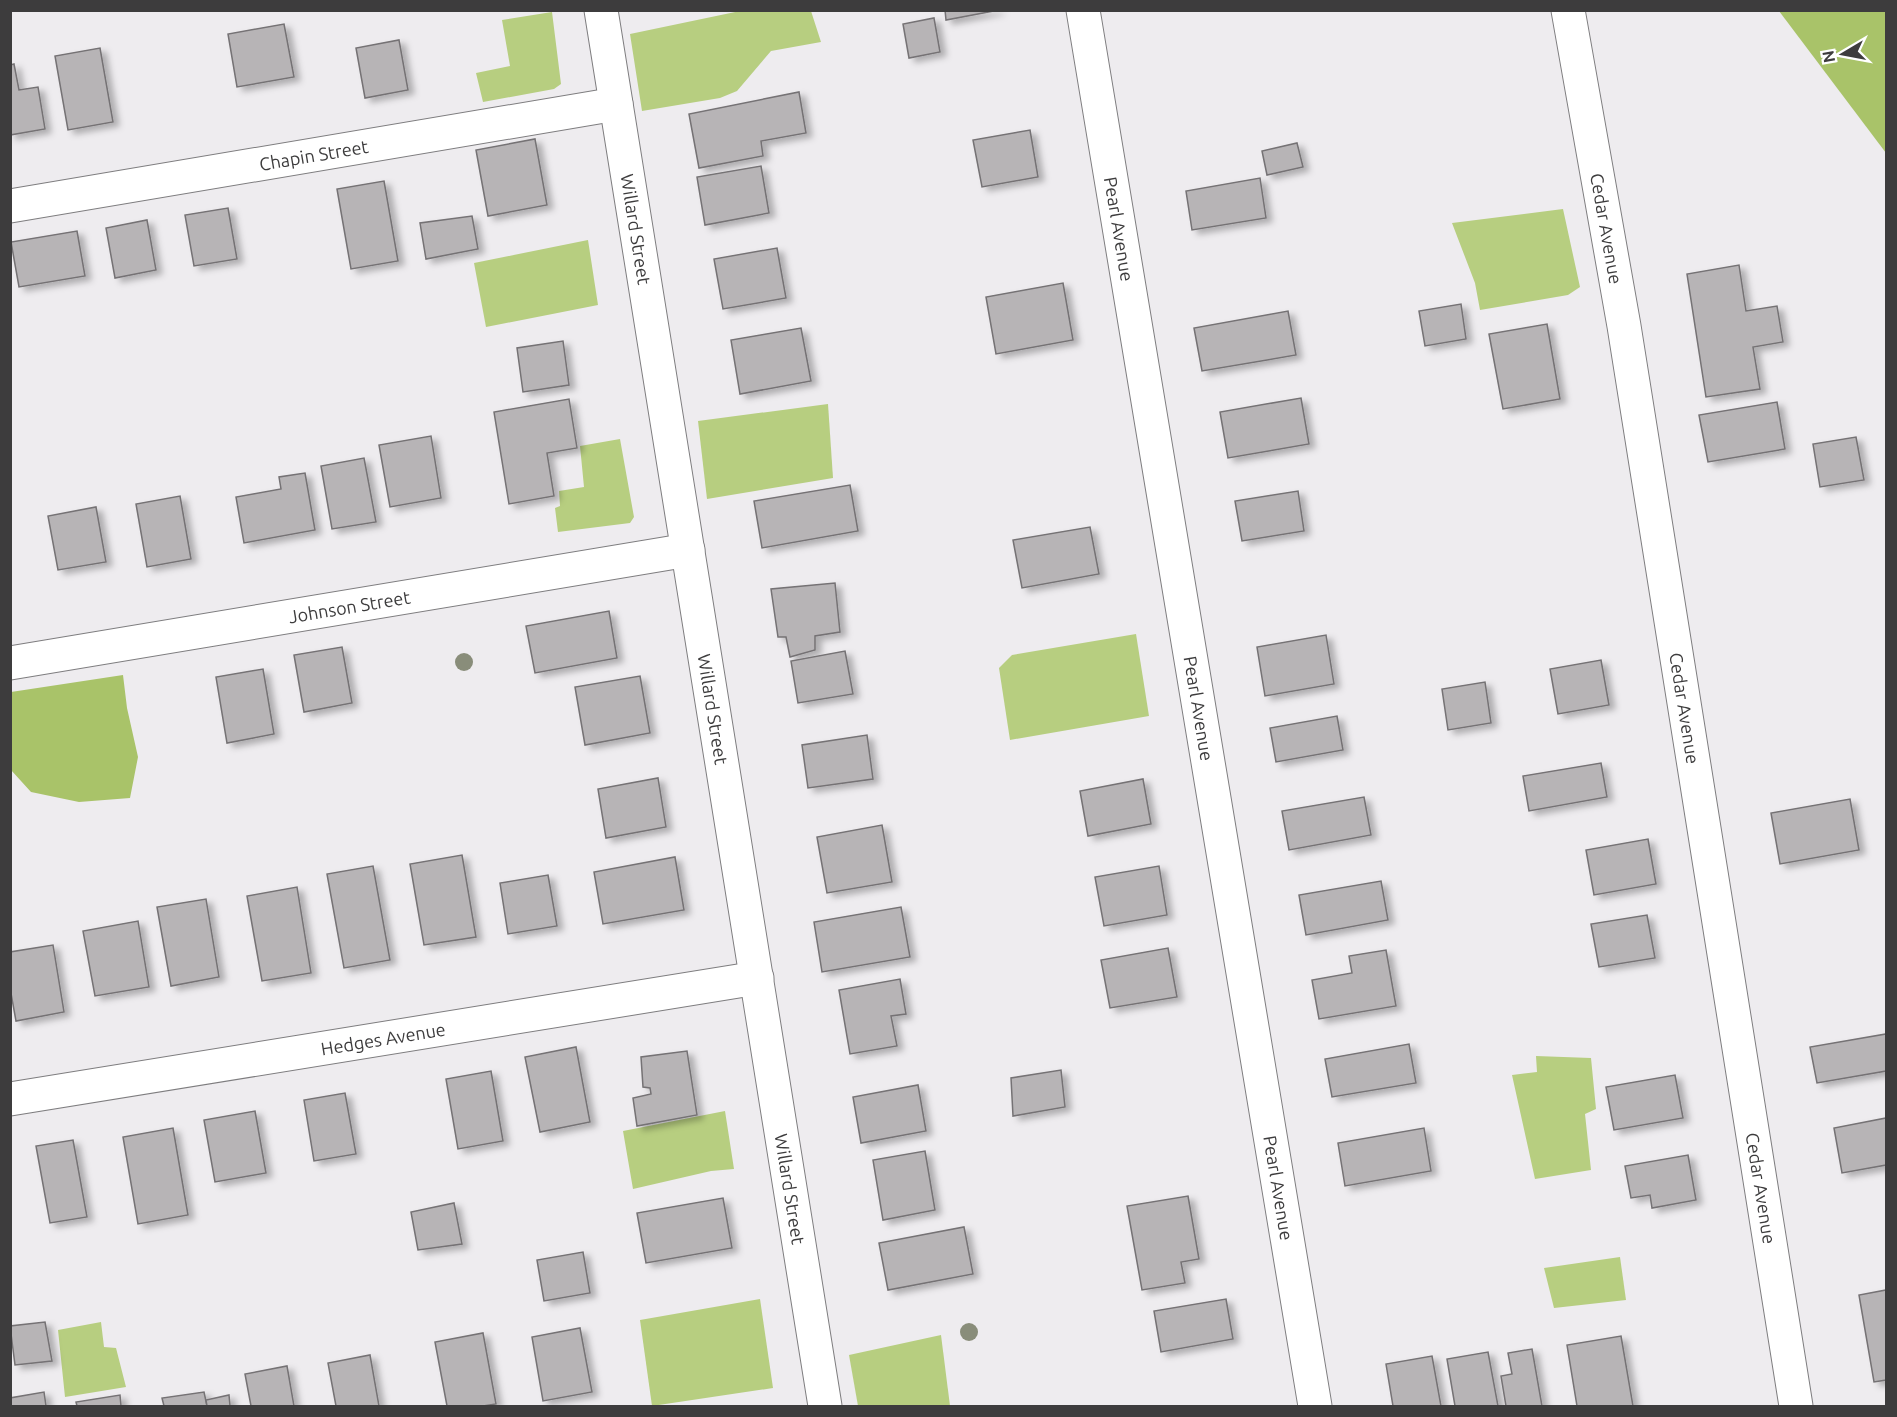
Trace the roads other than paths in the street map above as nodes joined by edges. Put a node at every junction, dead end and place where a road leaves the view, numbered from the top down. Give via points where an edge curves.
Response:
1 (601, 10) edge
2 (1083, 10) edge
3 (1568, 10) edge
4 (616, 104) junction
5 (10, 206) edge
6 (688, 550) junction
7 (10, 663) edge
8 (757, 978) junction
9 (10, 1100) edge
10 (825, 1407) edge
11 (1315, 1407) edge
12 (1796, 1407) edge

1 - 4 street, Willard Street
2 - 11 street, Pearl Avenue
3 - 12 street, Cedar Avenue via 1624,326
4 - 5 street, Chapin Street
4 - 6 street, Willard Street
6 - 7 street, Johnson Street
6 - 8 street, Willard Street
8 - 9 street, Hedges Avenue
8 - 10 street, Willard Street

